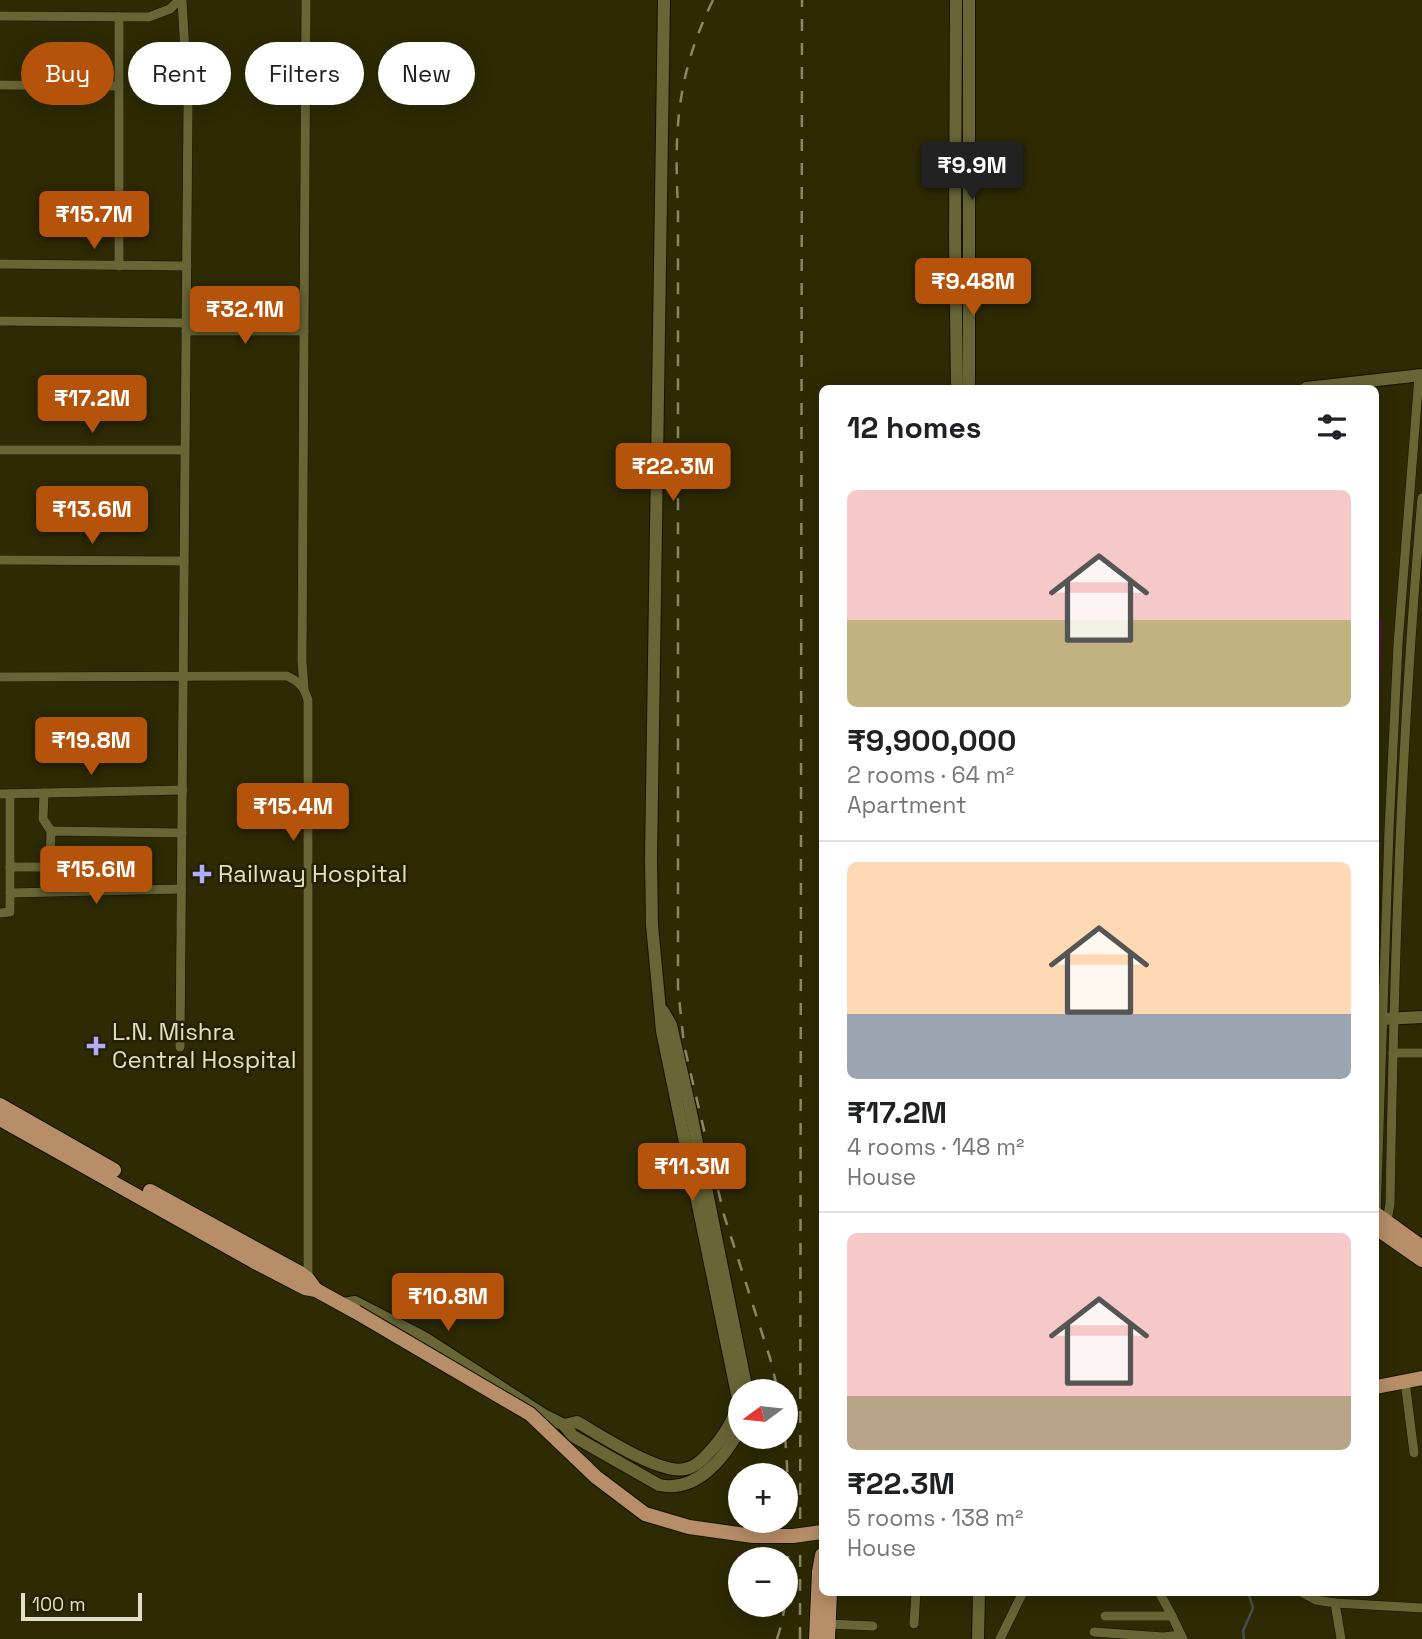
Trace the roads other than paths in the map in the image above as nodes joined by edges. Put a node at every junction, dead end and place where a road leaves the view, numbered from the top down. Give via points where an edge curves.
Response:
1 (180, 0) edge
2 (306, 0) edge
3 (664, 0) edge
4 (956, 0) edge
5 (969, 0) edge
6 (0, 16) edge
7 (119, 17) junction
8 (0, 85) edge
9 (119, 86) junction
10 (0, 264) edge
11 (119, 266) junction
12 (187, 266) junction
13 (0, 321) edge
14 (186, 327) junction
15 (304, 331) junction
16 (1421, 379) edge
17 (957, 385) edge
18 (969, 385) edge
19 (1345, 385) edge
20 (1379, 387) edge
21 (0, 450) edge
22 (184, 450) junction
23 (1422, 498) edge
24 (0, 561) edge
25 (184, 561) junction
26 (1422, 641) edge
27 (1409, 642) junction
28 (1398, 644) junction
29 (0, 677) edge
30 (184, 677) junction
31 (304, 688) junction
32 (1395, 710) junction
33 (1406, 711) junction
34 (183, 790) junction
35 (44, 793) junction
36 (5, 794) edge
37 (51, 831) junction
38 (182, 833) junction
39 (10, 867) junction
40 (181, 889) junction
41 (10, 893) junction
42 (0, 913) edge
43 (661, 1007) junction
44 (1422, 1017) edge
45 (1389, 1019) junction
46 (180, 1046) dead end
47 (1393, 1053) junction
48 (1422, 1053) edge
49 (0, 1105) edge
50 (0, 1119) edge
51 (1379, 1221) edge
52 (1422, 1247) edge
53 (1422, 1260) edge
54 (310, 1286) junction
55 (350, 1308) junction
56 (1422, 1378) edge
57 (745, 1379) edge
58 (1405, 1381) junction
59 (1379, 1386) edge
60 (564, 1425) junction
61 (728, 1447) edge
62 (1414, 1454) dead end
63 (819, 1532) edge
64 (819, 1572) edge
65 (830, 1596) edge
66 (916, 1596) edge
67 (979, 1596) edge
68 (1021, 1596) edge
69 (1161, 1596) edge
70 (1308, 1596) edge
71 (1335, 1603) junction
72 (1422, 1608) edge
73 (1105, 1616) dead end
74 (1172, 1616) junction
75 (828, 1624) junction
76 (914, 1624) dead end
77 (873, 1626) dead end
78 (1094, 1632) dead end
79 (1182, 1637) edge
80 (816, 1639) edge
81 (828, 1639) edge
82 (978, 1639) edge
83 (1000, 1639) edge
84 (1341, 1639) edge

1 - 7 street via 160,14
1 - 12 street via 188,107
2 - 15 street
3 - 43 street via 651,859
4 - 17 street
5 - 18 street
6 - 7 street
7 - 9 street
8 - 9 street
9 - 11 street
10 - 11 street
11 - 12 street
12 - 14 street
13 - 14 street
14 - 15 street
14 - 22 street
15 - 31 street
16 - 19 street
16 - 20 street
16 - 28 street
21 - 22 street
22 - 25 street
23 - 27 street
24 - 25 street
25 - 30 street
26 - 27 street
27 - 28 street
27 - 33 street
28 - 32 street
29 - 30 street
30 - 31 street via 288,676
30 - 34 street
31 - 54 street via 309,700
32 - 33 street
32 - 45 street
33 - 45 street
34 - 35 street
34 - 38 street
35 - 36 street
35 - 37 street via 43,819
36 - 39 street
37 - 38 street
37 - 39 street via 50,867
38 - 40 street
39 - 41 street
40 - 41 street
40 - 46 street
41 - 42 street via 10,912
43 - 57 street via 671,1025 690,1108
43 - 60 street via 662,1031 738,1391 737,1409 699,1463 675,1471 577,1422
44 - 45 street
45 - 47 street
45 - 51 street
47 - 48 street
47 - 51 street via 1390,1204
49 - 54 main road
50 - 54 main road
51 - 52 main road
51 - 53 main road
54 - 55 main road
55 - 60 street via 355,1302 423,1337
55 - 63 main road, bridge via 530,1414 596,1477 645,1514 689,1527 753,1536
56 - 58 main road
58 - 59 main road
58 - 62 street
60 - 61 street via 573,1436 671,1488 703,1475
64 - 80 main road
65 - 75 main road
66 - 76 street
67 - 82 street
68 - 83 street
69 - 74 street
70 - 71 street
71 - 72 street
71 - 84 street
73 - 74 street
74 - 79 street
75 - 77 street
75 - 81 main road
78 - 79 street

